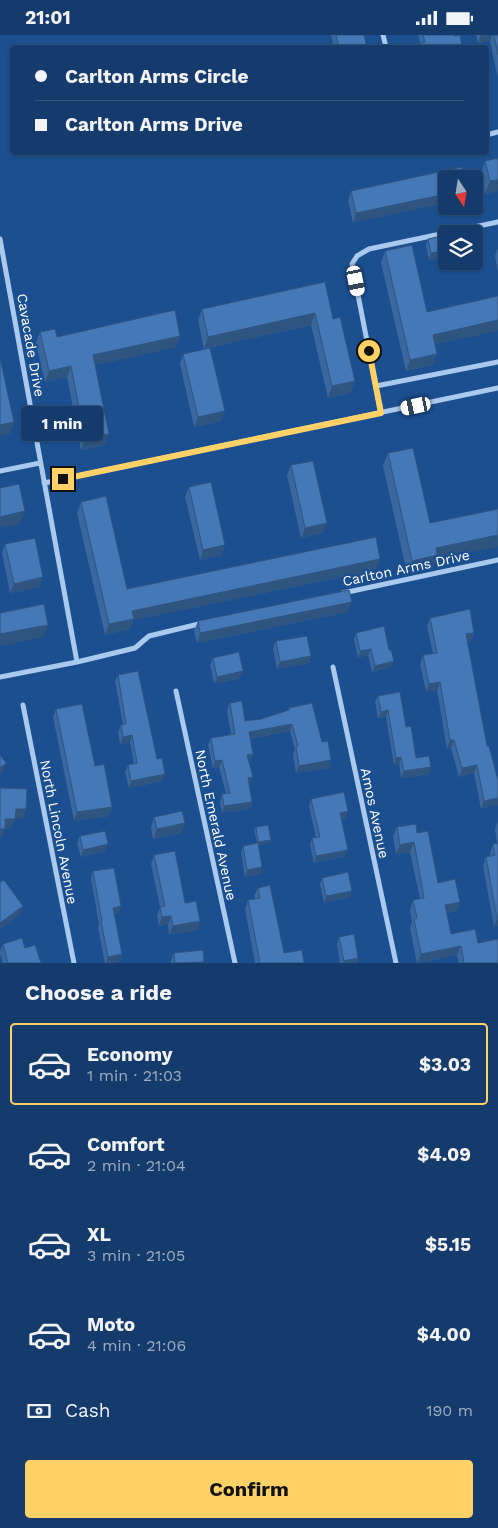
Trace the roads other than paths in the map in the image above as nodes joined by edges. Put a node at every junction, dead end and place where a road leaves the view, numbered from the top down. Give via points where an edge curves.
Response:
1 (498, 222) edge
2 (0, 239) edge
3 (498, 362) edge
4 (376, 387) junction
5 (498, 388) edge
6 (381, 413) junction
7 (40, 463) junction
8 (0, 471) edge
9 (44, 483) junction
10 (498, 560) edge
11 (335, 595) edge
12 (210, 622) edge
13 (77, 662) junction
14 (333, 667) dead end
15 (0, 677) edge
16 (176, 691) dead end
17 (23, 705) dead end
18 (74, 963) edge
19 (235, 963) edge
20 (396, 963) edge

1 - 4 street via 370,249 357,256 352,264
2 - 7 street, Cavacade Drive
3 - 4 street
4 - 6 street
5 - 6 street
6 - 9 street
7 - 8 street
7 - 9 street, Cavacade Drive
9 - 13 street, Cavacade Drive
10 - 11 street, Carlton Arms Drive
12 - 13 street via 149,636 135,648
13 - 15 street
14 - 20 street, Amos Avenue
16 - 19 street, North Emerald Avenue
17 - 18 street, North Lincoln Avenue

